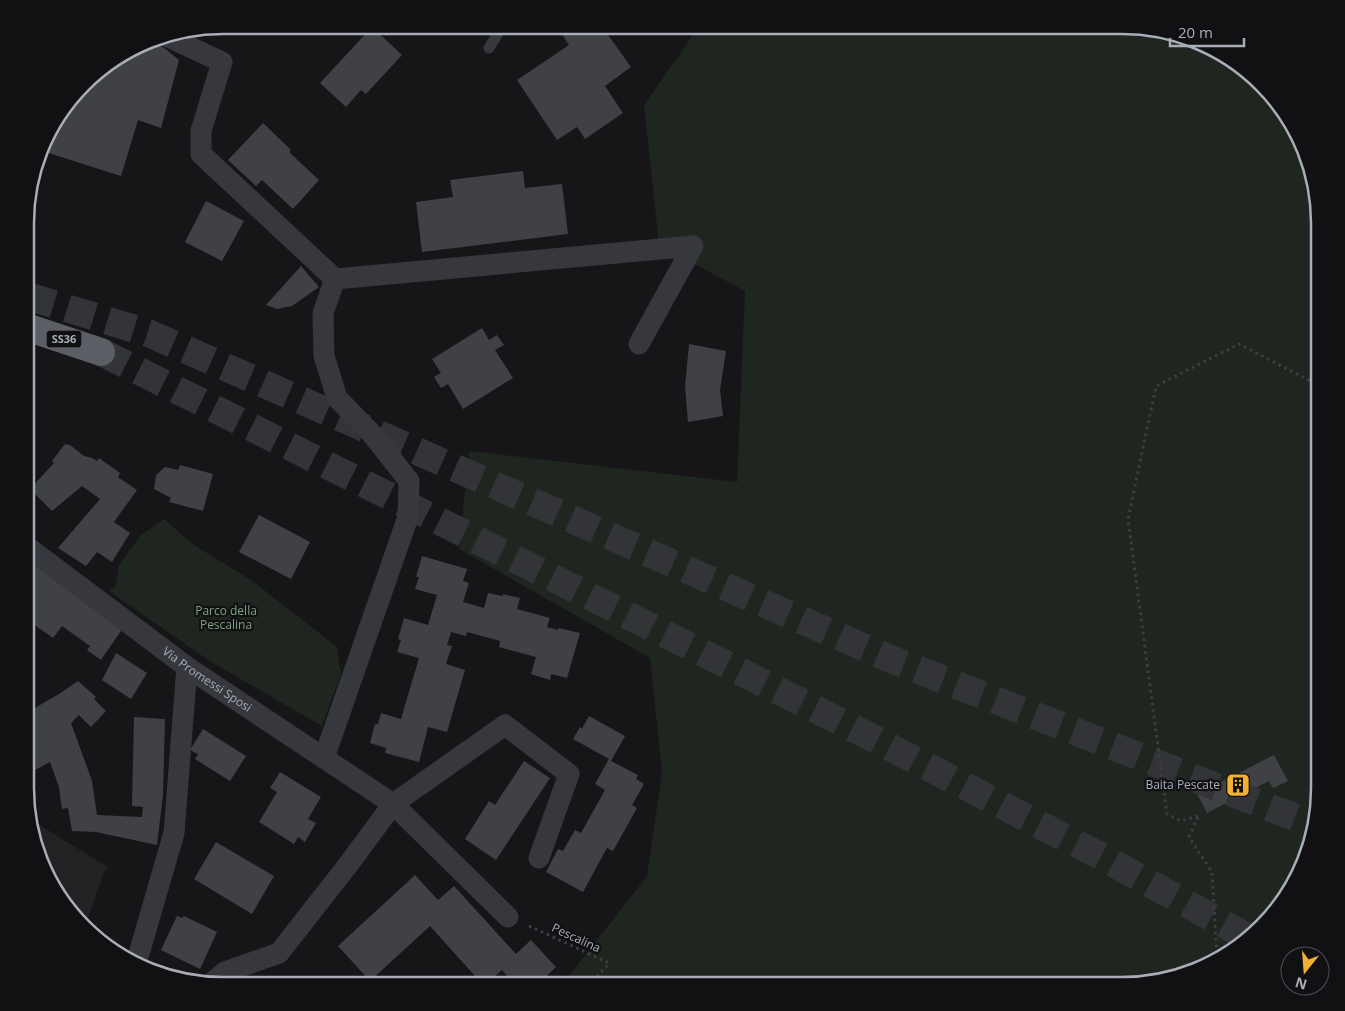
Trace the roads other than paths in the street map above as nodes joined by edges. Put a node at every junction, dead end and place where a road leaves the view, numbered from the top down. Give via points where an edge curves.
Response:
1 (497, 34) edge
2 (174, 40) edge
3 (489, 48) dead end
4 (335, 279) junction
5 (34, 330) edge
6 (639, 344) dead end
7 (100, 352) tunnel mouth
8 (34, 552) edge
9 (187, 667) junction
10 (324, 758) junction
11 (393, 804) junction
12 (539, 858) dead end
13 (508, 916) road end
14 (138, 957) edge
15 (219, 977) edge

1 - 3 lane
2 - 4 street via 222,62 202,130 201,154
4 - 6 street via 693,246
4 - 10 street via 323,313 324,356 337,398 372,434 409,482 408,517
5 - 7 highway, SS36
8 - 9 street, Via Promessi Sposi
9 - 10 street, Via Promessi Sposi
9 - 14 street via 174,833
10 - 11 street, Via Promessi Sposi
11 - 12 street via 505,725 569,774
11 - 13 street, Via Promessi Sposi
11 - 15 street via 279,953 225,972

